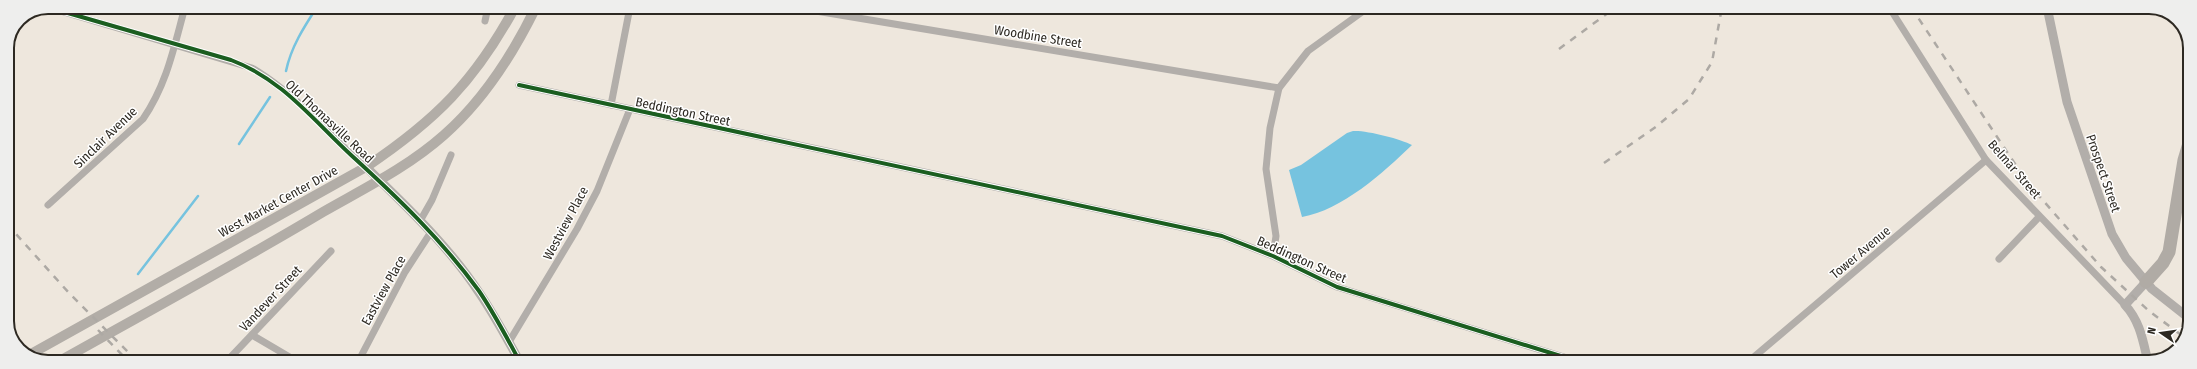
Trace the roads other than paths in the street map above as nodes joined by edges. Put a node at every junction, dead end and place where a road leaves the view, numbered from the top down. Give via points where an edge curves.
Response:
1 (72, 14) edge
2 (183, 14) edge
3 (486, 14) edge
4 (512, 14) edge
5 (532, 14) edge
6 (629, 14) edge
7 (834, 14) edge
8 (1359, 14) edge
9 (1893, 14) edge
10 (2048, 14) edge
11 (485, 21) dead end
12 (175, 44) junction
13 (519, 85) dead end
14 (1280, 88) junction
15 (611, 105) junction
16 (630, 109) junction
17 (451, 155) dead end
18 (1986, 160) junction
19 (366, 167) junction
20 (2183, 170) edge
21 (380, 180) junction
22 (48, 205) dead end
23 (2039, 217) junction
24 (420, 221) junction
25 (431, 232) junction
26 (331, 251) dead end
27 (1273, 256) junction
28 (1999, 259) dead end
29 (2146, 282) junction
30 (2125, 305) junction
31 (2183, 314) edge
32 (252, 335) junction
33 (509, 342) junction
34 (35, 352) edge
35 (71, 355) edge
36 (233, 355) edge
37 (286, 355) edge
38 (362, 355) edge
39 (516, 355) edge
40 (1557, 355) edge
41 (1756, 355) edge
42 (2146, 355) edge

1 - 12 street, Old Thomasville Road
2 - 12 street, Sinclair Avenue
3 - 11 street
4 - 19 main road, West Market Center Drive via 468,81 438,113 407,140
5 - 21 main road via 515,47 475,103 445,134 411,162
6 - 15 street
7 - 14 street, Woodbine Street
8 - 14 street via 1308,51
9 - 18 street, Belmar Street
10 - 29 street, Prospect Street via 2067,102 2101,206 2116,243
12 - 19 street, Old Thomasville Road via 231,60 268,78 312,115
12 - 22 street, Sinclair Avenue via 162,87 143,118
13 - 15 street, Beddington Street
14 - 27 street via 1270,128 1266,169 1276,236
15 - 16 street, Beddington Street
16 - 27 street, Beddington Street via 1222,236
16 - 33 street, Westview Place via 597,191 578,229
17 - 24 street
18 - 23 street, Belmar Street
18 - 41 street, Tower Avenue
19 - 21 street, Old Thomasville Road
19 - 34 main road, West Market Center Drive
20 - 29 highway via 2169,252 2164,263
21 - 24 street, Old Thomasville Road
21 - 35 main road
23 - 28 street
23 - 30 street, Belmar Street
24 - 25 street, Old Thomasville Road
25 - 33 street, Old Thomasville Road via 480,293
25 - 38 street, Eastview Place via 405,272
26 - 32 street, Vandever Street
27 - 40 street, Beddington Street via 1337,287
29 - 30 street
29 - 31 street, Prospect Street
30 - 42 street via 2139,326
32 - 36 street, Vandever Street
32 - 37 street
33 - 39 street, Old Thomasville Road

